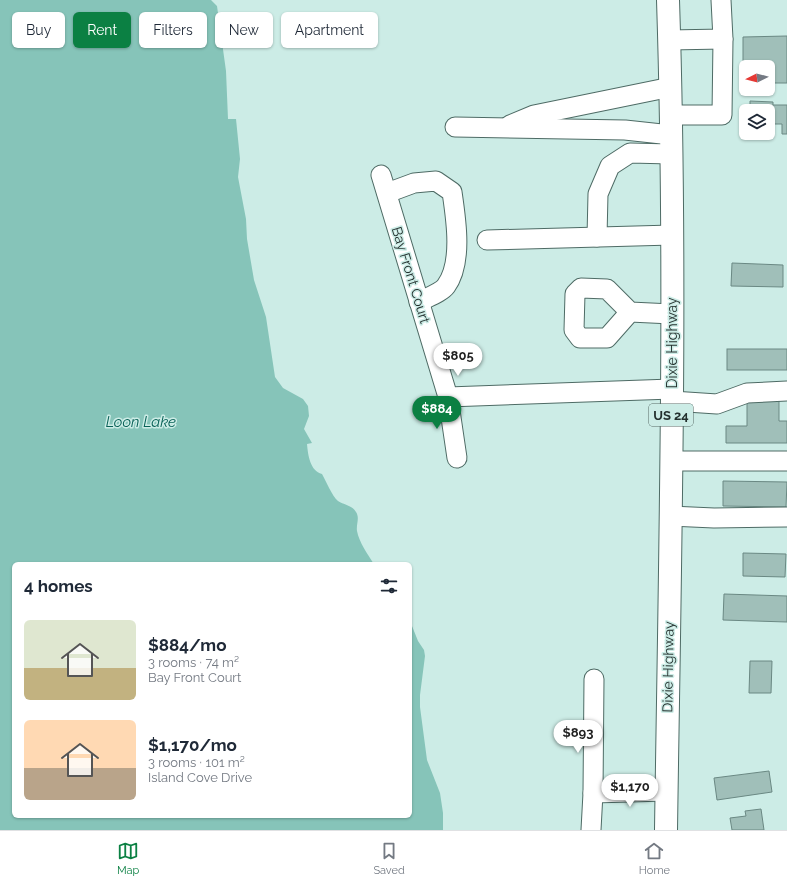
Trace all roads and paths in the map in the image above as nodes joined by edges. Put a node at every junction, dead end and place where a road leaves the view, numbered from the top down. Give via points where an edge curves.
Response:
1 (668, 0) edge
2 (721, 0) edge
3 (723, 39) junction
4 (669, 40) junction
5 (670, 87) junction
6 (455, 127) dead end
7 (501, 128) junction
8 (671, 135) junction
9 (381, 175) dead end
10 (387, 193) junction
11 (672, 235) junction
12 (597, 237) junction
13 (486, 240) dead end
14 (420, 302) junction
15 (630, 312) dead end
16 (672, 314) junction
17 (787, 391) edge
18 (672, 395) junction
19 (448, 398) junction
20 (457, 458) dead end
21 (671, 461) junction
22 (787, 461) edge
23 (670, 516) junction
24 (787, 517) edge
25 (594, 679) dead end
26 (666, 791) junction
27 (593, 793) junction
28 (591, 830) edge
29 (666, 830) edge

1 - 4 main road, Dixie Highway / US 24
2 - 3 street
3 - 4 street
3 - 8 street via 722,115
4 - 5 main road, Dixie Highway / US 24
5 - 7 street via 534,115
5 - 8 main road, Dixie Highway / US 24
6 - 7 street
7 - 8 street via 625,130
8 - 11 main road, Dixie Highway / US 24
8 - 12 street via 630,153 610,166 598,194
9 - 10 street, Bay Front Court
10 - 14 street, Bay Front Court
10 - 14 street via 414,182 436,181 452,192 457,227 454,271 446,288
11 - 12 street
11 - 16 main road, Dixie Highway / US 24
12 - 13 street
14 - 19 street, Bay Front Court
15 - 16 street
16 - 18 main road, Dixie Highway / US 24
17 - 18 street via 747,393 717,404
18 - 19 street
18 - 21 main road, Dixie Highway / US 24
19 - 20 street, Bay Front Court
21 - 22 street
21 - 23 main road, Dixie Highway / US 24
23 - 24 street
23 - 26 main road, Dixie Highway / US 24
25 - 27 street
26 - 27 street
26 - 29 main road, Dixie Highway / US 24
27 - 28 street

